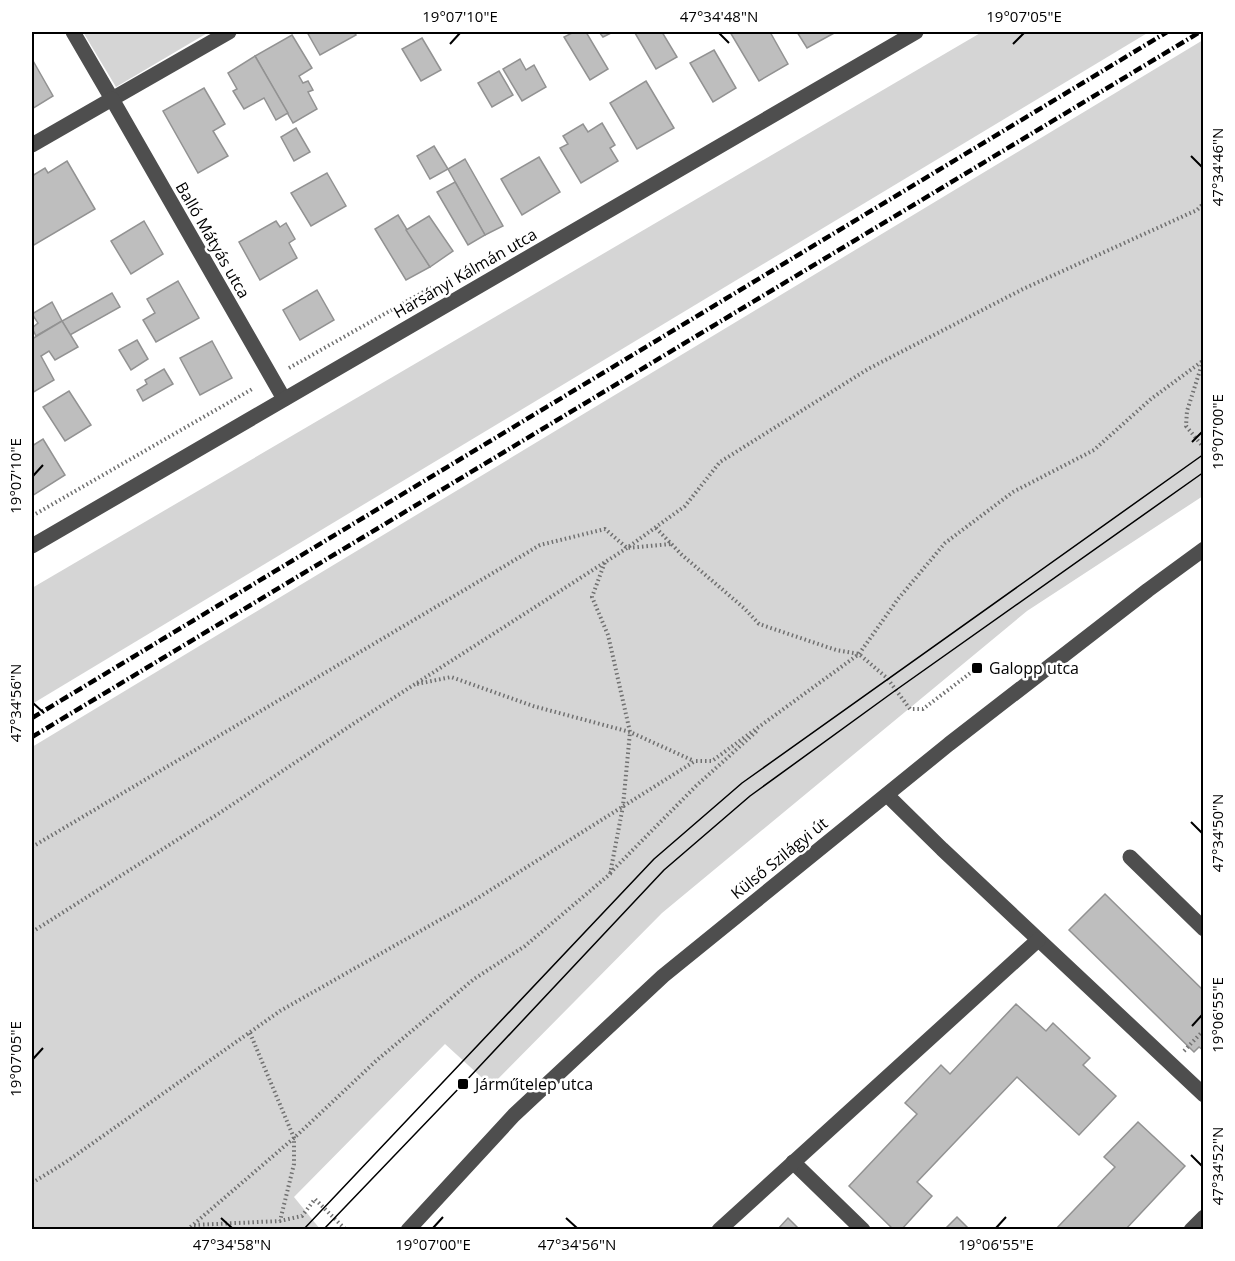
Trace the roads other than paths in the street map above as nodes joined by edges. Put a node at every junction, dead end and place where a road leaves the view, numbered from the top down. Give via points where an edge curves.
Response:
1 (73, 32) edge
2 (229, 32) edge
3 (916, 32) edge
4 (112, 99) junction
5 (32, 145) edge
6 (284, 399) junction
7 (32, 546) edge
8 (1203, 549) edge
9 (887, 795) junction
10 (1130, 857) dead end
11 (1203, 929) edge
12 (1038, 940) junction
13 (1203, 1095) edge
14 (794, 1162) junction
15 (1203, 1216) edge
16 (408, 1230) edge
17 (719, 1230) edge
18 (863, 1230) edge
19 (1191, 1230) edge

1 - 4 street, Balló Mátyás utca
2 - 4 street
3 - 6 street, Harsányi Kálmán utca
4 - 5 street
4 - 6 street, Balló Mátyás utca
6 - 7 street, Harsányi Kálmán utca
8 - 9 street, Külső Szilágyi út
9 - 12 street
9 - 16 street, Külső Szilágyi út via 663,976 514,1115
10 - 11 street
12 - 13 street
12 - 14 street
14 - 17 street
14 - 18 street
15 - 19 street

